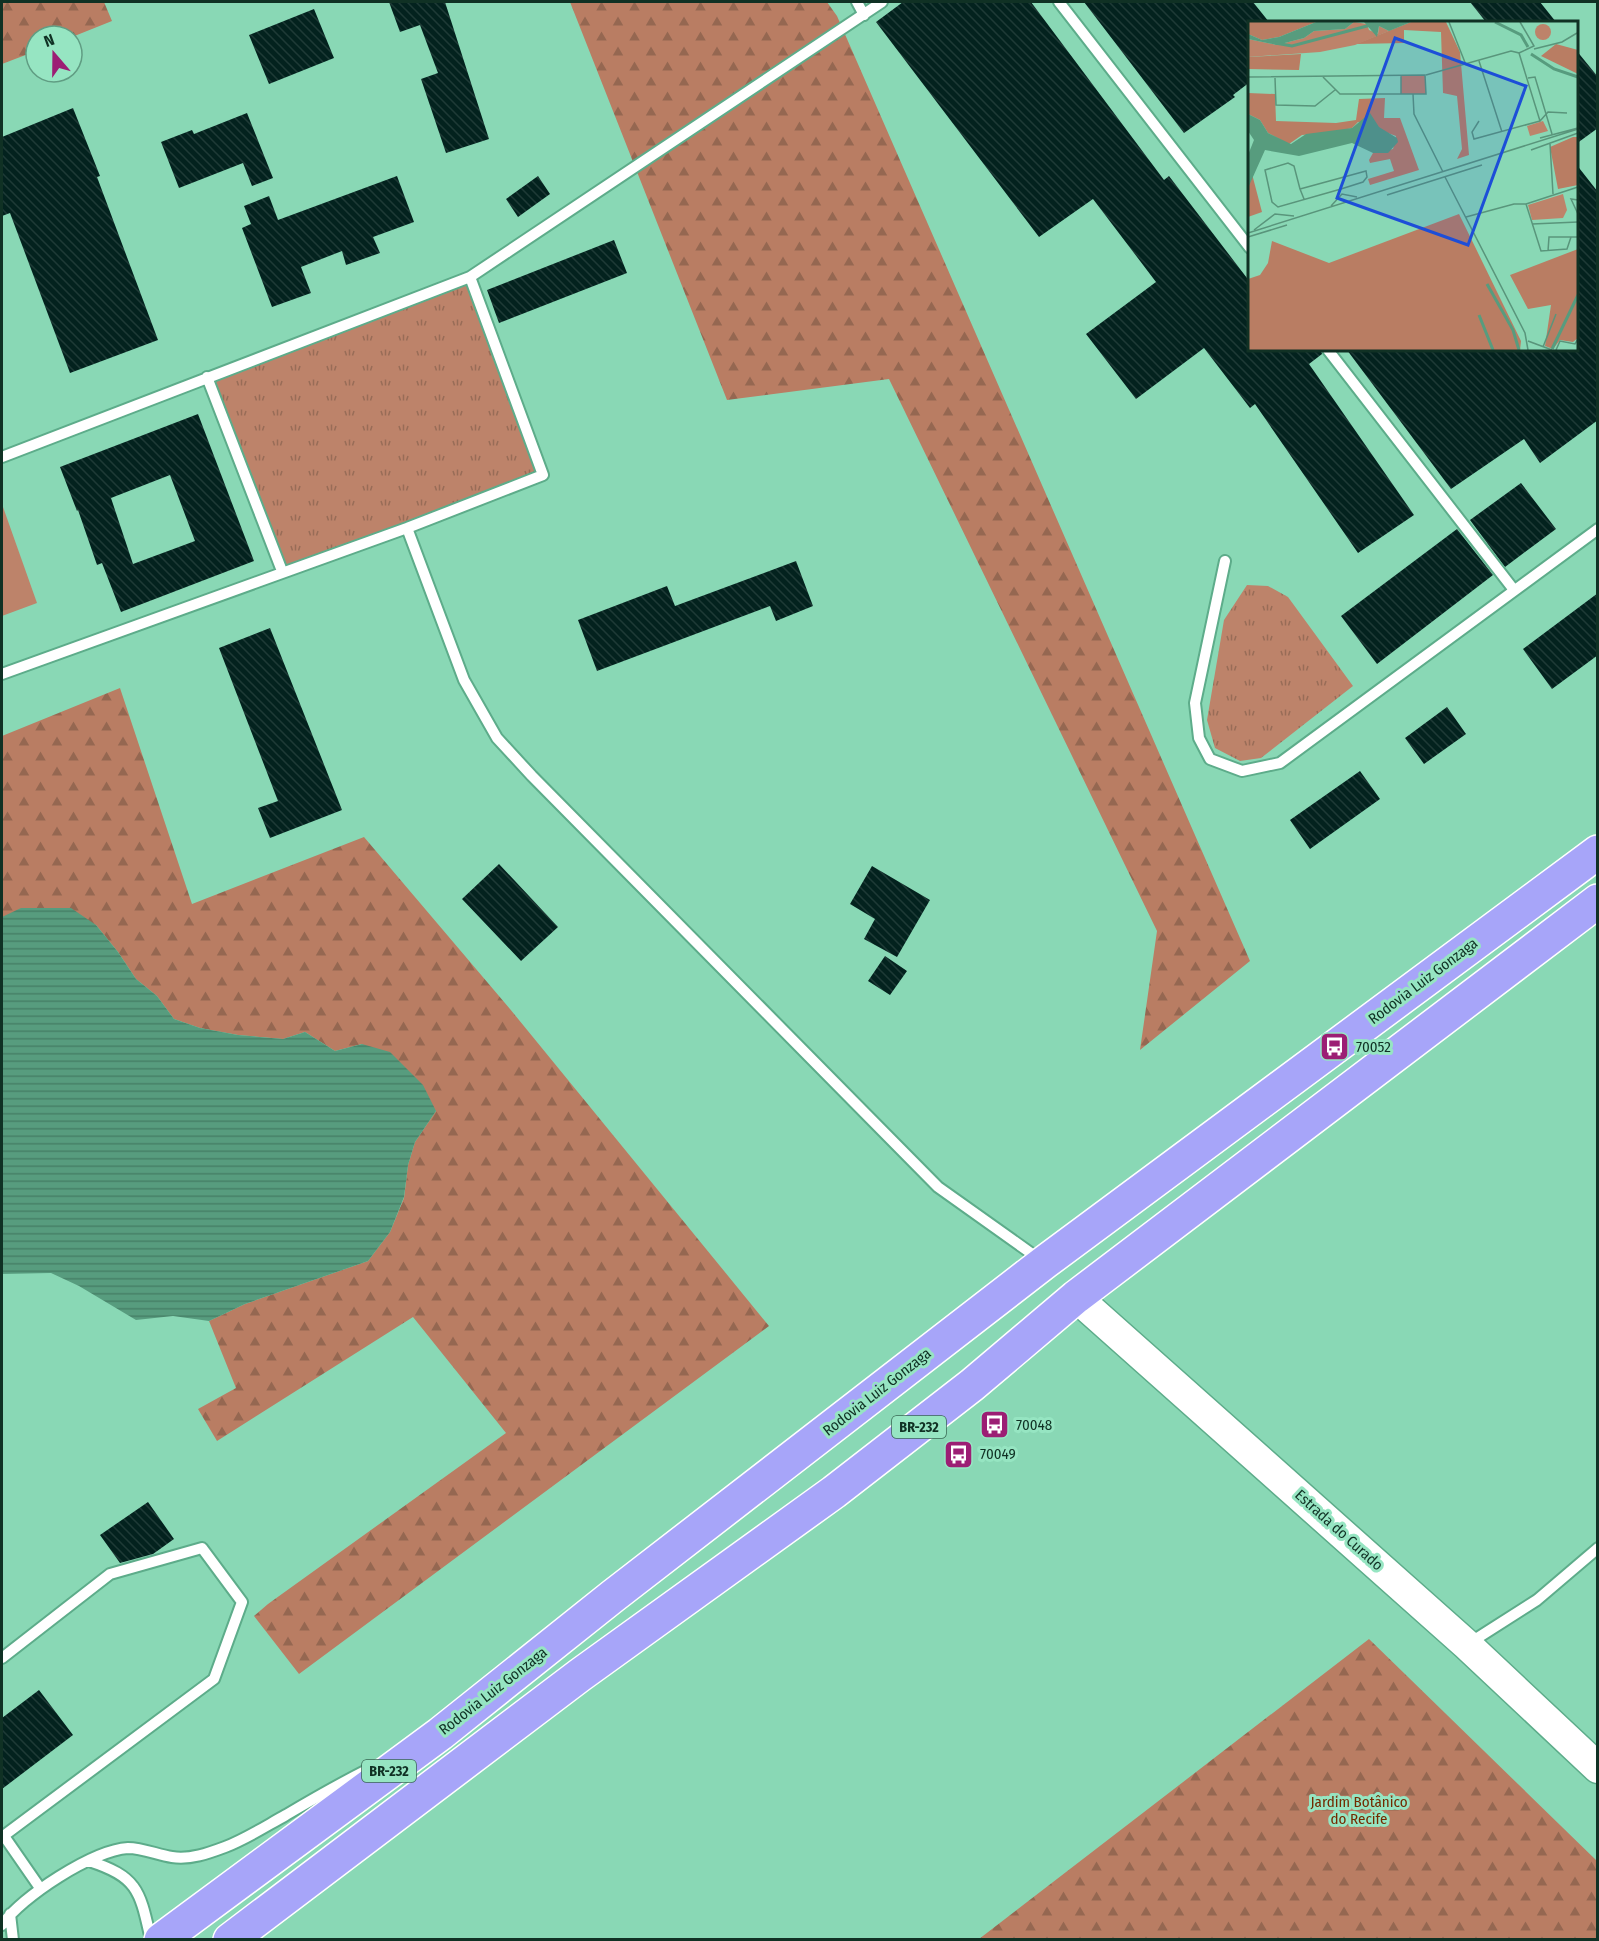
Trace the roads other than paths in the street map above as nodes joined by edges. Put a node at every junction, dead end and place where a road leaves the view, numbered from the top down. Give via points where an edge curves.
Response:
1 (857, 2) edge
2 (882, 2) edge
3 (1059, 2) edge
4 (864, 15) junction
5 (1248, 245) edge
6 (470, 278) junction
7 (1329, 351) edge
8 (207, 377) junction
9 (2, 457) edge
10 (407, 528) junction
11 (1598, 529) edge
12 (1225, 561) dead end
13 (282, 571) junction
14 (1514, 590) junction
15 (2, 674) edge
16 (1598, 852) edge
17 (1598, 901) edge
18 (1045, 1262) junction
19 (1076, 1297) junction
20 (1598, 1548) edge
21 (1467, 1645) junction
22 (2, 1658) edge
23 (440, 1734) junction
24 (1598, 1768) edge
25 (3, 1837) edge
26 (89, 1861) junction
27 (40, 1888) junction
28 (10, 1914) junction
29 (2, 1925) edge
30 (13, 1940) edge
31 (151, 1940) edge
32 (161, 1940) edge
33 (230, 1940) edge

1 - 4 lane
2 - 4 lane
3 - 5 lane
4 - 6 lane
6 - 8 lane
6 - 10 lane via 543,475
7 - 14 lane
8 - 9 lane
8 - 13 lane
10 - 13 lane
10 - 18 lane via 464,680 496,738 938,1187
11 - 14 lane
12 - 14 lane via 1195,703 1199,738 1210,759 1242,771 1280,762
13 - 15 lane
16 - 18 highway, Rodovia Luiz Gonzaga / BR-232
17 - 19 highway, BR-232
18 - 23 highway, Rodovia Luiz Gonzaga / BR-232 via 612,1596
19 - 21 main road, Estrada do Curado
19 - 33 highway, BR-232 via 844,1485 580,1675
20 - 21 lane via 1537,1600
21 - 24 main road, Estrada do Curado
22 - 25 lane via 110,1574 202,1548 242,1602 214,1679
23 - 26 lane via 341,1782 228,1846 175,1858 128,1848
23 - 32 highway, Rodovia Luiz Gonzaga / BR-232
25 - 27 lane
26 - 27 lane
26 - 31 lane via 109,1867 132,1883
27 - 28 lane
28 - 29 lane
28 - 30 lane

